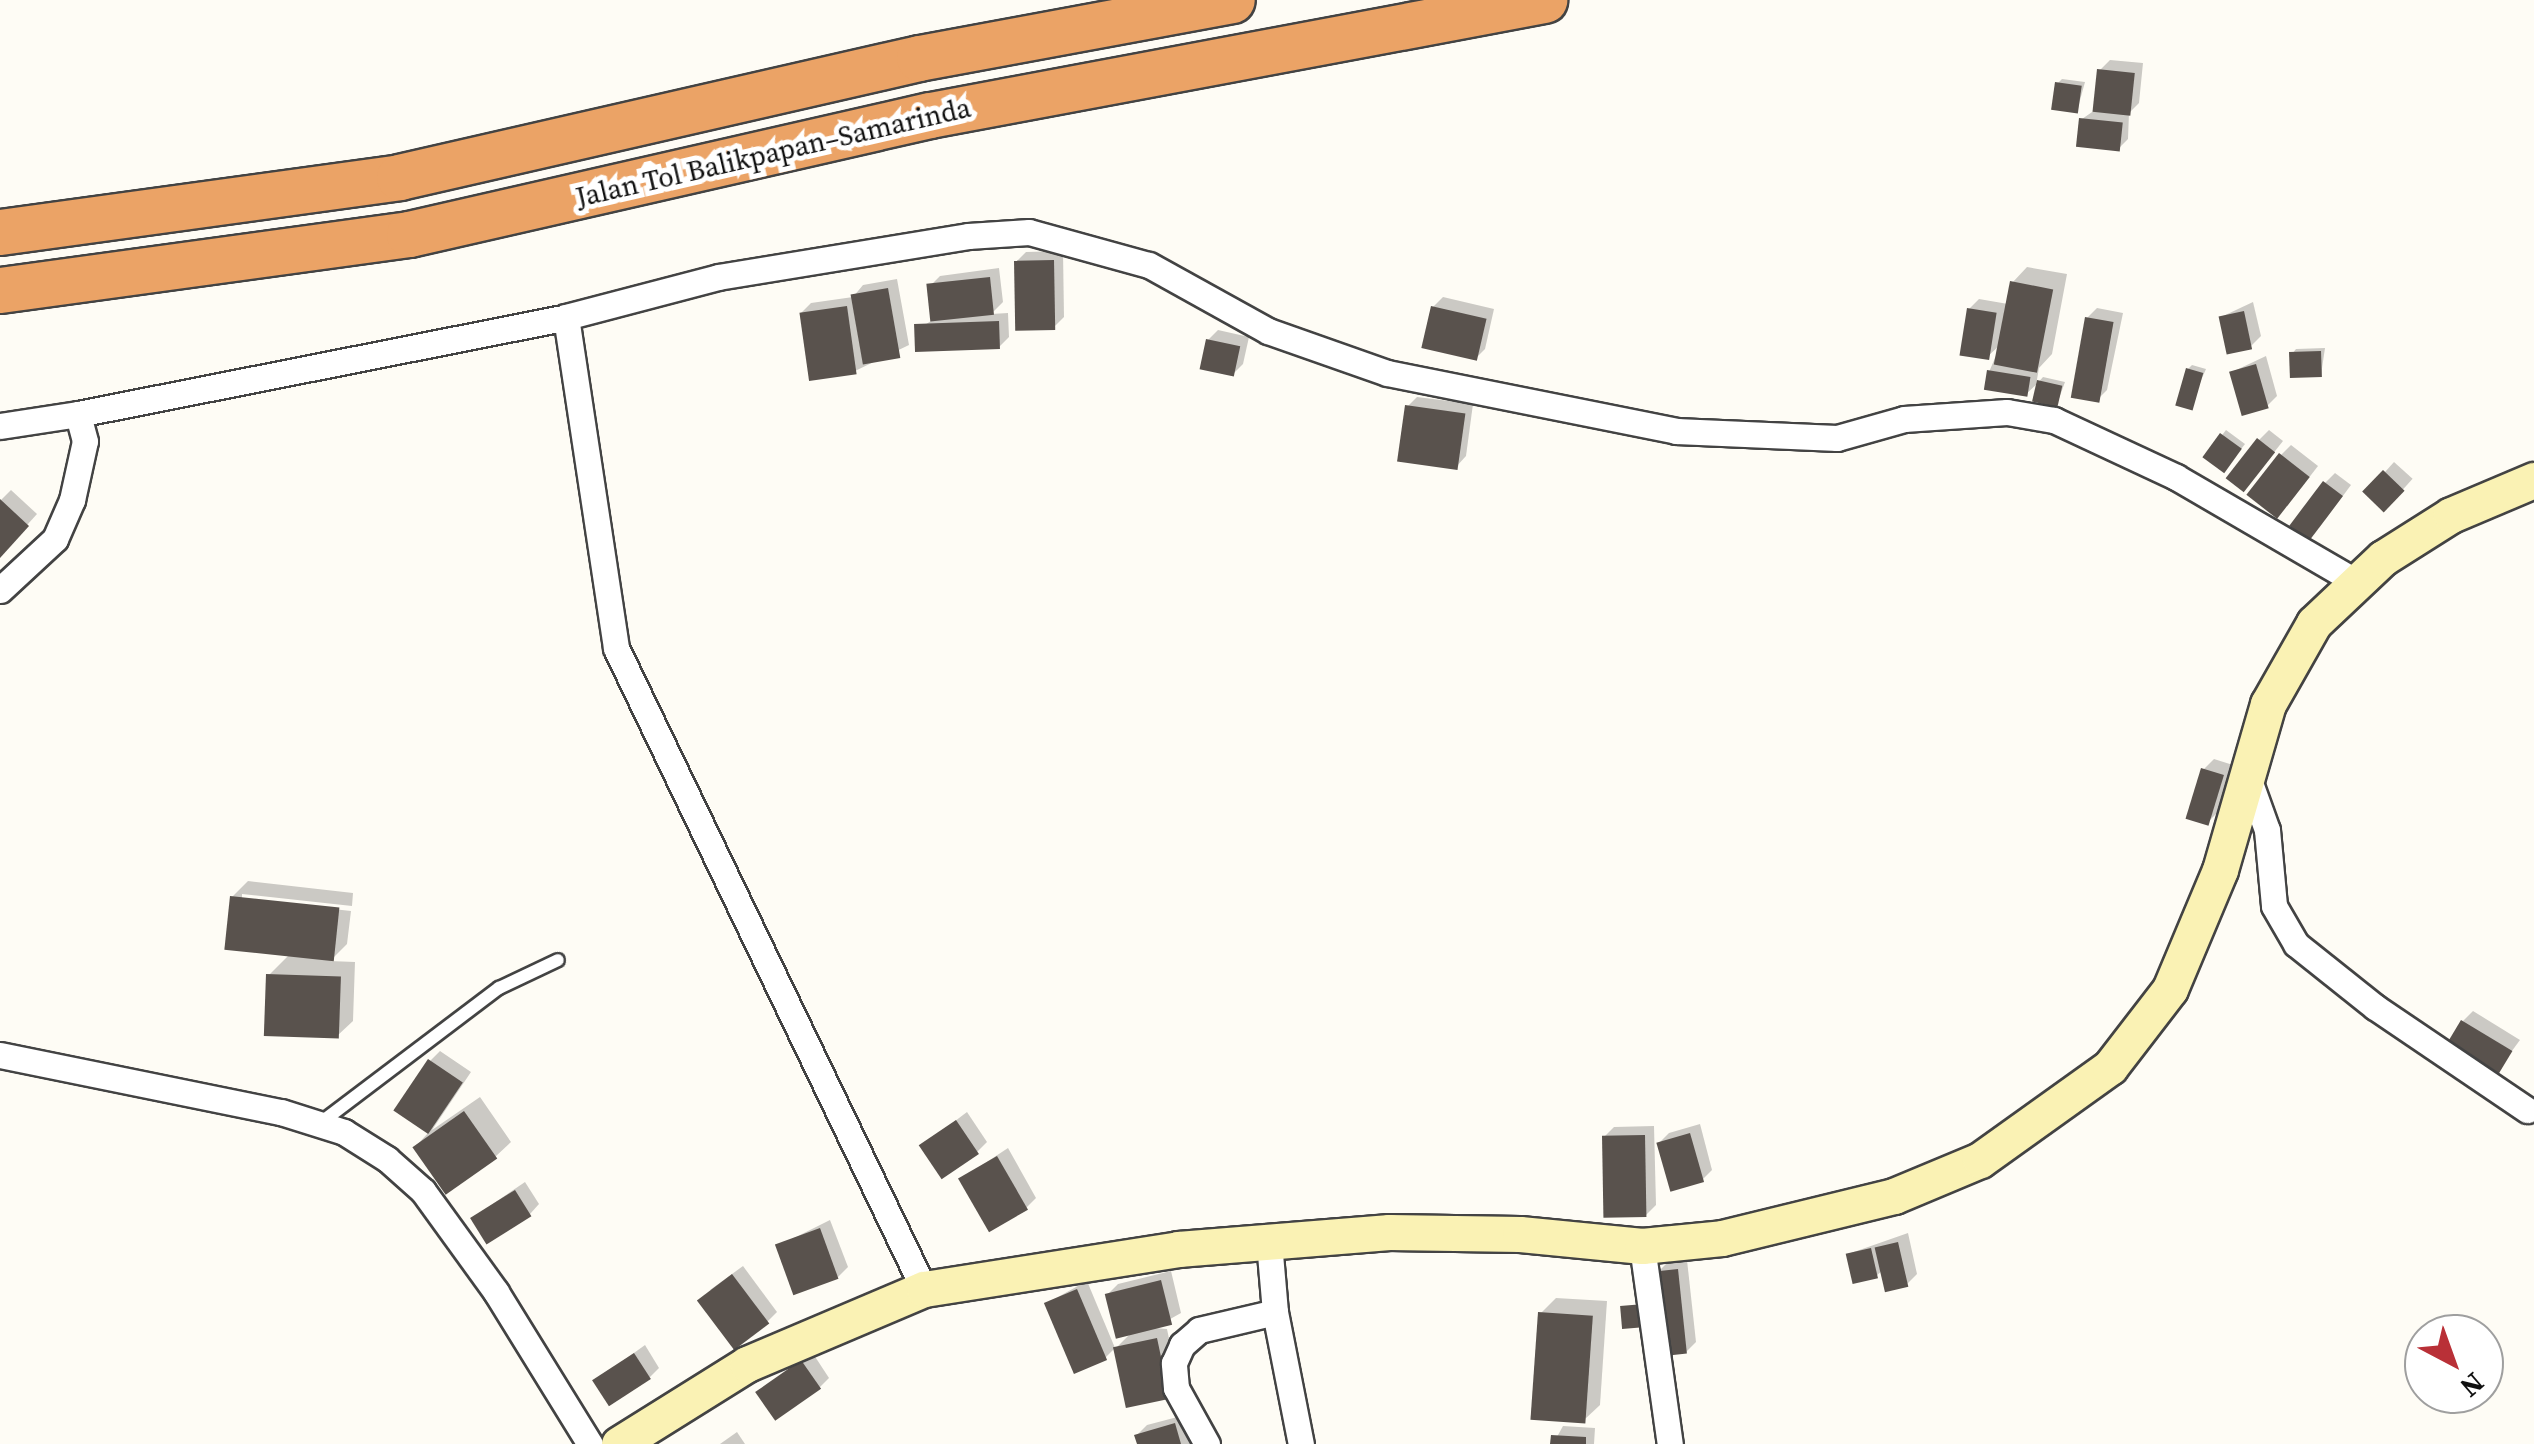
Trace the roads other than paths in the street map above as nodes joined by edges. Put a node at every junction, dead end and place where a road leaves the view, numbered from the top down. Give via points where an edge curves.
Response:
1 (1232, 0) edge
2 (1544, 0) edge
3 (0, 232) edge
4 (0, 290) edge
5 (566, 317) junction
6 (78, 414) junction
7 (0, 426) edge
8 (2534, 480) edge
9 (2356, 581) junction
10 (0, 590) edge
11 (2249, 780) junction
12 (558, 960) dead end
13 (0, 1055) edge
14 (2527, 1110) dead end
15 (319, 1124) junction
16 (1269, 1242) junction
17 (1642, 1246) junction
18 (924, 1289) junction
19 (1275, 1312) junction
20 (590, 1444) edge
21 (619, 1444) edge
22 (1207, 1444) edge
23 (1301, 1444) edge
24 (1670, 1444) edge

1 - 3 highway, Jalan Tol Balikpapan–Samarinda via 918,58 399,176
2 - 4 highway, Jalan Tol Balikpapan–Samarinda via 930,115 409,234
5 - 6 street
5 - 9 street via 718,278 1028,232 1149,266 1268,331 1387,373 1676,432 1837,438 1904,419 2007,412 2054,420 2176,478
5 - 18 street via 616,648
6 - 7 street
6 - 10 street via 85,442 67,513 55,539
8 - 9 street via 2452,515
9 - 11 street via 2284,667
11 - 14 street via 2267,830 2274,906 2296,944
11 - 17 street via 2170,990 2110,1067 2069,1102 1980,1160 1924,1187 1773,1230
12 - 15 lane via 499,988
13 - 15 street
15 - 20 street via 387,1159 422,1191 496,1292
16 - 17 street via 1427,1233
16 - 18 street via 1178,1249
16 - 19 street
17 - 24 street
18 - 21 street via 747,1364
19 - 22 street via 1198,1330 1182,1345 1174,1362 1176,1388
19 - 23 street

